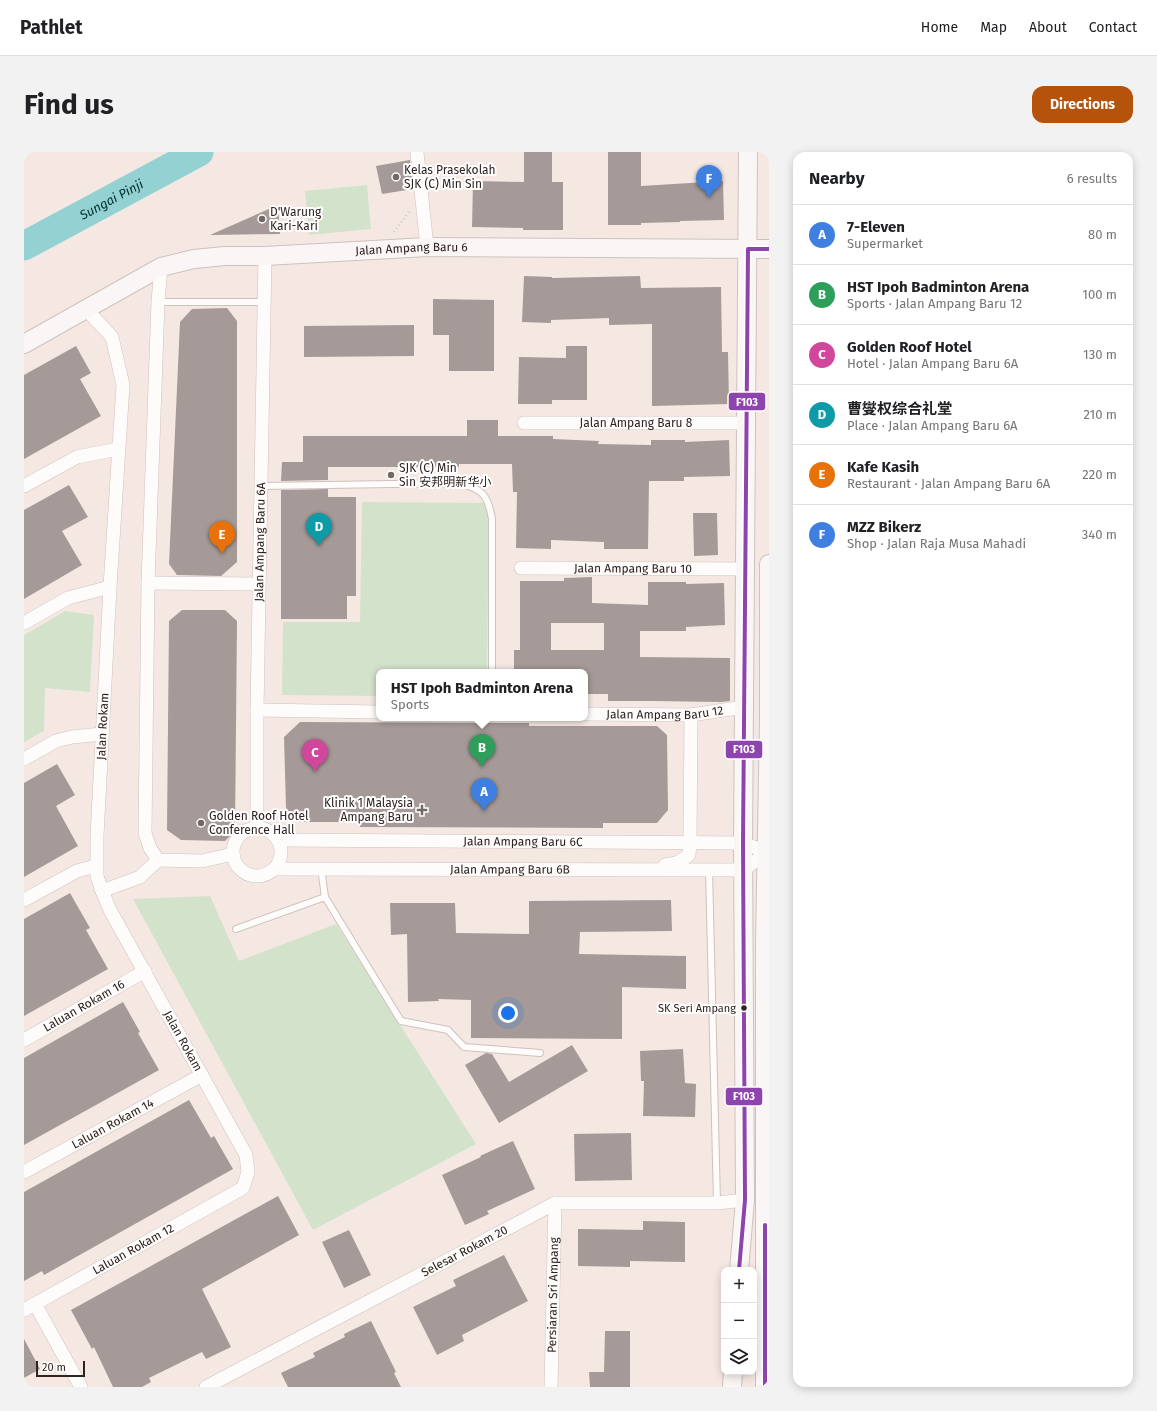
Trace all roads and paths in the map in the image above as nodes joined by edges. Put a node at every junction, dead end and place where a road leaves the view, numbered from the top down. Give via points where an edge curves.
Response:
1 (417, 152) edge
2 (748, 152) edge
3 (426, 247) junction
4 (748, 249) junction
5 (769, 250) edge
6 (265, 256) junction
7 (161, 267) junction
8 (158, 302) junction
9 (265, 302) junction
10 (86, 309) junction
11 (24, 344) edge
12 (524, 422) dead end
13 (747, 423) junction
14 (118, 449) junction
15 (24, 486) edge
16 (261, 486) junction
17 (769, 564) edge
18 (521, 568) dead end
19 (746, 569) junction
20 (148, 583) junction
21 (259, 584) junction
22 (110, 587) junction
23 (24, 623) edge
24 (492, 669) edge
25 (744, 707) junction
26 (257, 710) junction
27 (376, 712) edge
28 (588, 714) edge
29 (691, 716) junction
30 (769, 721) edge
31 (102, 734) junction
32 (24, 759) edge
33 (257, 828) junction
34 (278, 840) junction
35 (690, 843) junction
36 (743, 843) junction
37 (767, 852) junction
38 (233, 854) junction
39 (158, 860) junction
40 (96, 866) junction
41 (321, 868) junction
42 (275, 869) junction
43 (626, 870) junction
44 (709, 870) junction
45 (744, 870) junction
46 (102, 891) junction
47 (325, 897) junction
48 (24, 900) edge
49 (236, 929) dead end
50 (767, 943) edge
51 (145, 971) junction
52 (24, 1040) edge
53 (540, 1053) dead end
54 (202, 1075) junction
55 (24, 1172) edge
56 (242, 1188) joint
57 (745, 1200) junction
58 (555, 1203) junction
59 (717, 1203) junction
60 (739, 1267) edge
61 (745, 1267) edge
62 (30, 1307) edge
63 (733, 1375) edge
64 (745, 1375) edge
65 (81, 1387) edge
66 (206, 1387) edge
67 (551, 1387) edge
68 (732, 1387) edge
69 (745, 1387) edge
70 (765, 1387) edge

1 - 3 street
2 - 4 main road
3 - 4 main road, Jalan Ampang Baru 6
3 - 6 main road, Jalan Ampang Baru 6
4 - 5 main road, Jalan Ampang Baru 6
4 - 13 main road
6 - 7 main road, Jalan Ampang Baru 6 via 194,259
6 - 9 street, Jalan Ampang Baru 6A
7 - 8 street
7 - 10 main road, Jalan Ampang Baru 6
8 - 9 lane
8 - 20 street
9 - 16 street, Jalan Ampang Baru 6A
10 - 11 main road
10 - 14 street, Jalan Rokam via 112,337 123,385
12 - 13 street, Jalan Ampang Baru 8
13 - 19 main road
14 - 15 street via 76,457
14 - 22 street, Jalan Rokam
16 - 21 street, Jalan Ampang Baru 6A
16 - 24 lane via 458,483 472,486 482,492 490,506 492,519
17 - 30 main road
18 - 19 street, Jalan Ampang Baru 10
19 - 25 main road
20 - 21 street
20 - 39 street via 145,833 150,848
21 - 26 street, Jalan Ampang Baru 6A
22 - 23 street via 68,598
22 - 31 street, Jalan Rokam
25 - 29 street, Jalan Ampang Baru 12
25 - 36 main road
26 - 27 street
26 - 33 street, Jalan Ampang Baru 6A
28 - 29 street, Jalan Ampang Baru 12
29 - 35 street
30 - 37 main road
31 - 32 street via 56,741
31 - 40 street, Jalan Rokam
33 - 34 street via 269,831
33 - 38 street via 249,830 237,839
34 - 35 street, Jalan Ampang Baru 6C
34 - 42 street via 281,855
35 - 36 street, Jalan Ampang Baru 6C
35 - 43 street via 689,856 677,863
36 - 37 street, Jalan Ampang Baru 6C
36 - 45 main road
37 - 45 street
37 - 50 main road
38 - 39 street via 202,861
38 - 42 street via 240,868 253,876 261,876
39 - 46 street via 140,877
40 - 46 street, Jalan Rokam
40 - 48 street via 77,871
41 - 42 street, Jalan Ampang Baru 6B
41 - 43 street, Jalan Ampang Baru 6B
41 - 47 lane
43 - 44 street, Jalan Ampang Baru 6B
44 - 45 street, Jalan Ampang Baru 6B
44 - 59 lane
45 - 57 main road
46 - 51 street, Jalan Rokam
47 - 49 lane
47 - 53 lane via 401,1022 448,1030 464,1047
50 - 70 main road
51 - 52 street, Laluan Rokam 16
51 - 54 street, Jalan Rokam
54 - 55 street, Laluan Rokam 14
54 - 56 street, Jalan Rokam via 246,1155 248,1172
56 - 62 street, Laluan Rokam 12
57 - 59 street, Selesar Rokam 20
57 - 60 main road
57 - 61 main road
58 - 59 street, Selesar Rokam 20
58 - 66 street, Selesar Rokam 20
58 - 67 street, Persiaran Sri Ampang
62 - 65 street
63 - 68 main road
64 - 69 main road

